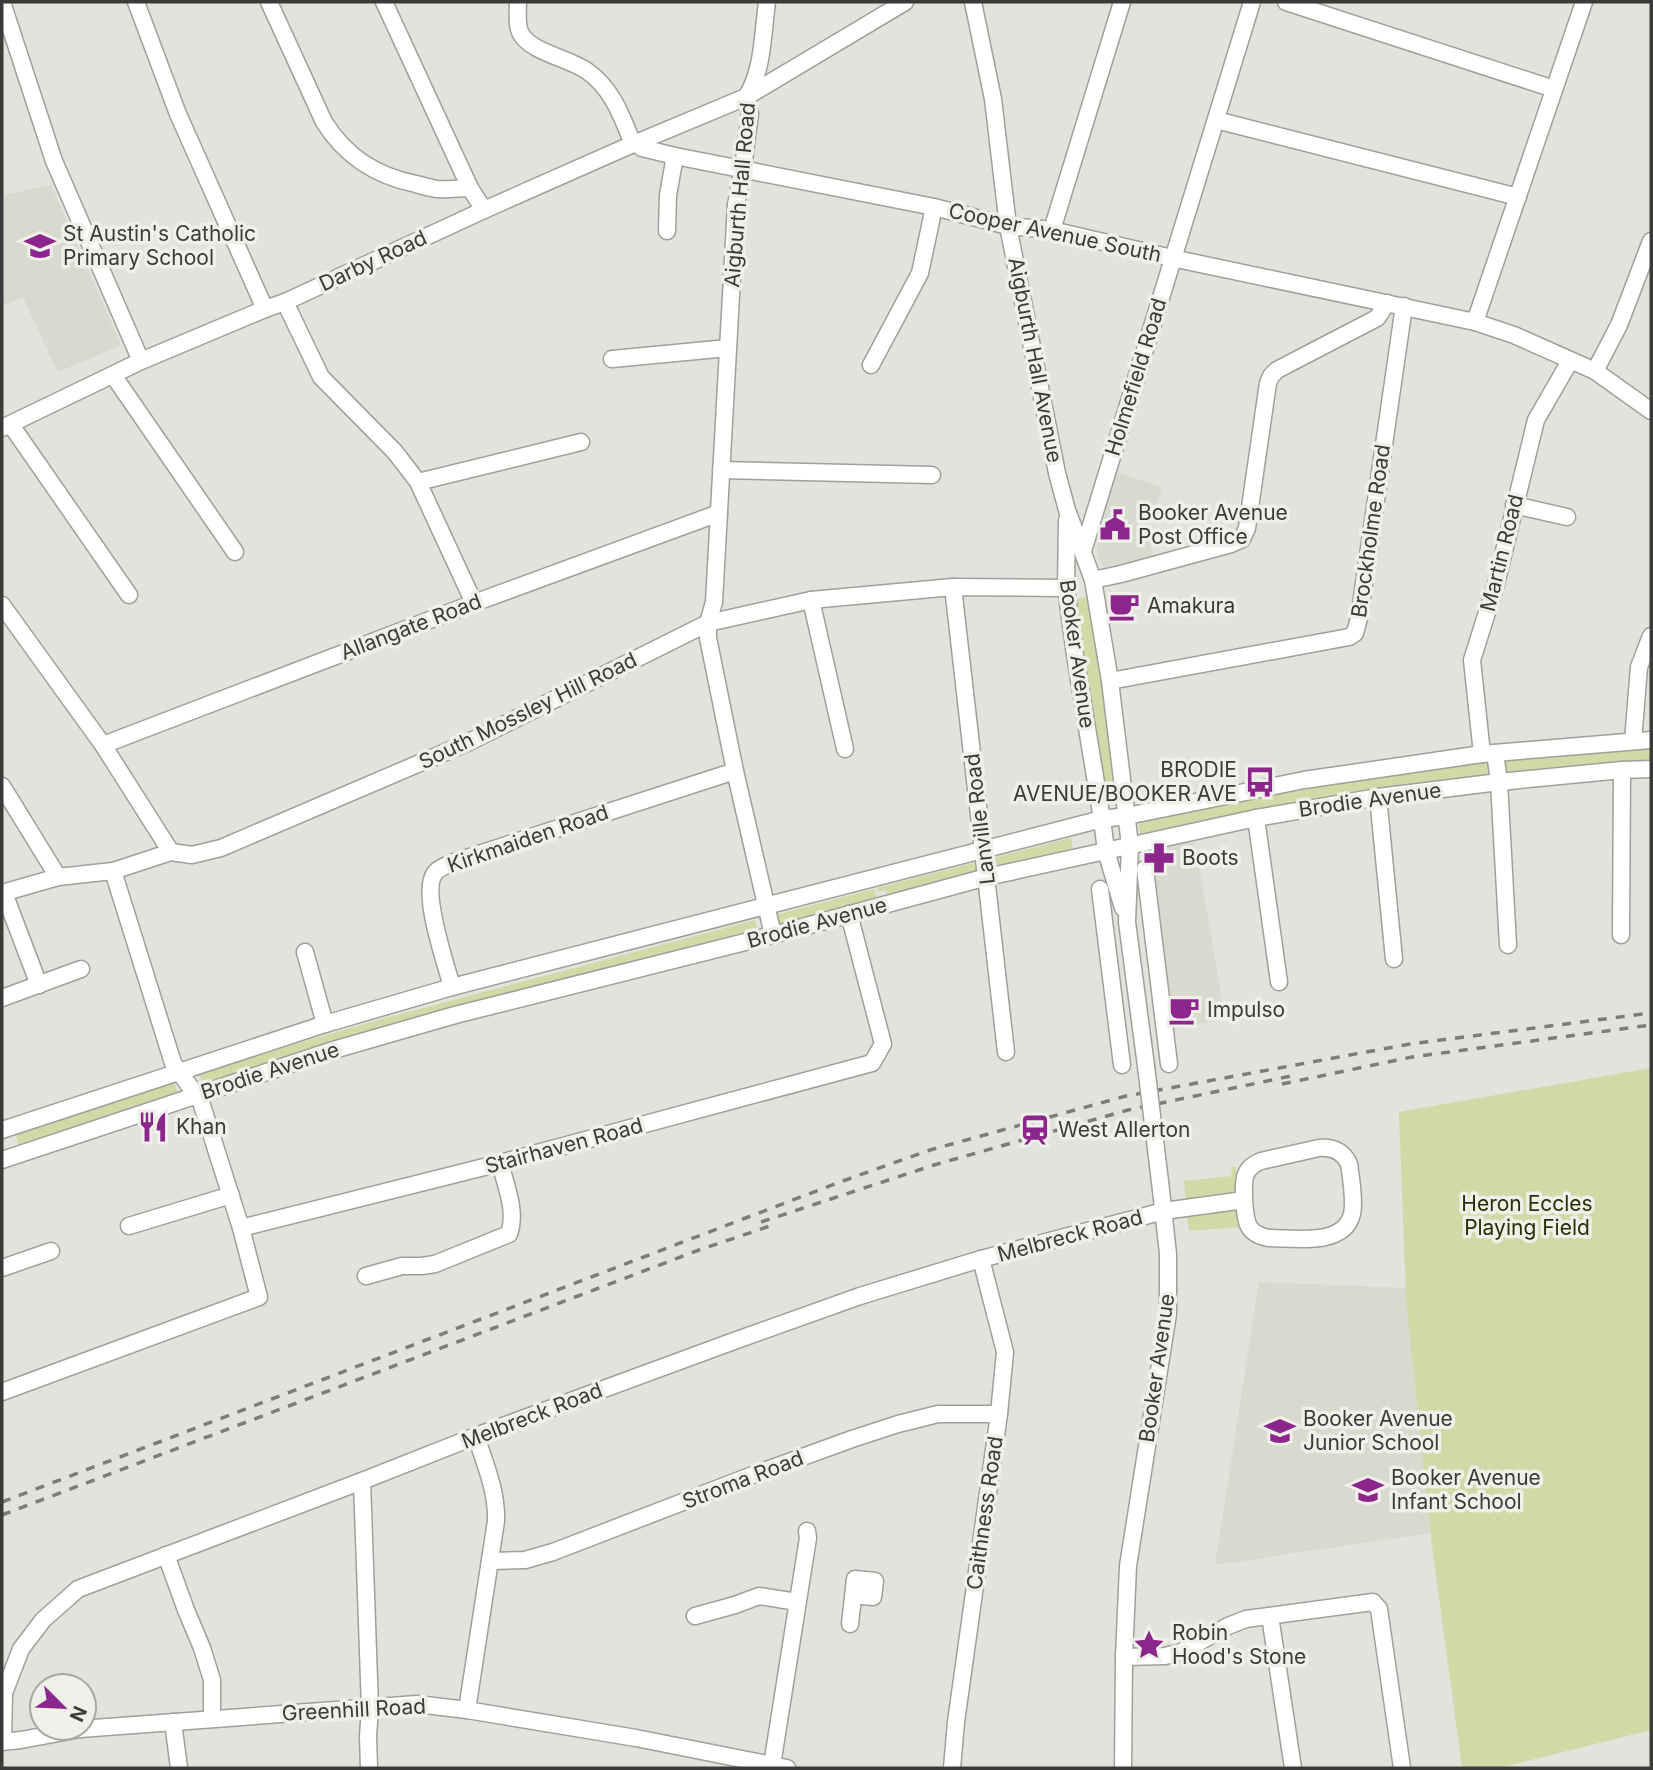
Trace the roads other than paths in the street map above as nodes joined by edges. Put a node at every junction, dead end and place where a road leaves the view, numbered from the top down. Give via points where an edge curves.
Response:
1 (2, 2) edge
2 (136, 2) edge
3 (269, 2) edge
4 (384, 2) edge
5 (518, 2) edge
6 (767, 2) edge
7 (905, 2) edge
8 (973, 2) edge
9 (1122, 2) edge
10 (1252, 2) edge
11 (1286, 2) edge
12 (1584, 2) edge
13 (1554, 89) junction
14 (746, 97) junction
15 (1216, 120) junction
16 (635, 143) junction
17 (675, 156) junction
18 (743, 168) junction
19 (470, 188) junction
20 (1518, 197) junction
21 (934, 207) junction
22 (484, 210) junction
23 (1009, 226) junction
24 (1052, 230) junction
25 (666, 231) dead end
26 (1651, 241) edge
27 (1172, 258) junction
28 (285, 302) junction
29 (1387, 303) junction
30 (1404, 306) junction
31 (265, 309) junction
32 (1475, 322) junction
33 (728, 348) junction
34 (612, 359) dead end
35 (1570, 360) junction
36 (141, 361) junction
37 (871, 365) dead end
38 (1595, 371) junction
39 (113, 375) junction
40 (1651, 411) edge
41 (6, 426) edge
42 (581, 442) dead end
43 (721, 470) junction
44 (932, 475) dead end
45 (418, 482) junction
46 (1514, 505) junction
47 (1067, 510) junction
48 (719, 513) junction
49 (1567, 517) dead end
50 (1083, 551) junction
51 (236, 552) dead end
52 (1093, 580) junction
53 (953, 587) junction
54 (1066, 588) junction
55 (129, 595) dead end
56 (811, 600) junction
57 (474, 603) junction
58 (2, 605) edge
59 (708, 623) junction
60 (1651, 636) edge
61 (1110, 681) junction
62 (1651, 740) edge
63 (1633, 741) junction
64 (103, 745) junction
65 (845, 749) dead end
66 (1489, 754) junction
67 (1651, 769) edge
68 (1622, 770) junction
69 (735, 771) junction
70 (1499, 782) junction
71 (2, 786) edge
72 (1378, 797) junction
73 (1127, 816) junction
74 (1256, 818) junction
75 (1102, 819) junction
76 (1130, 845) junction
77 (984, 848) junction
78 (1106, 851) junction
79 (171, 852) junction
80 (113, 871) junction
81 (58, 877) junction
82 (987, 877) junction
83 (1129, 884) junction
84 (1100, 889) dead end
85 (3, 893) edge
86 (765, 906) junction
87 (849, 914) junction
88 (1127, 922) junction
89 (773, 935) junction
90 (1621, 935) dead end
91 (1508, 945) dead end
92 (305, 952) dead end
93 (1394, 959) dead end
94 (1157, 967) junction
95 (81, 969) dead end
96 (1133, 969) junction
97 (1111, 973) junction
98 (1279, 982) dead end
99 (39, 985) junction
100 (452, 987) junction
101 (2, 998) edge
102 (325, 1024) junction
103 (1006, 1052) dead end
104 (1169, 1064) dead end
105 (1122, 1065) dead end
106 (180, 1070) junction
107 (195, 1095) junction
108 (3, 1130) edge
109 (7, 1158) edge
110 (500, 1163) junction
111 (231, 1195) junction
112 (1244, 1200) junction
113 (1164, 1211) junction
114 (129, 1226) dead end
115 (241, 1228) junction
116 (51, 1251) dead end
117 (981, 1259) junction
118 (2, 1268) edge
119 (375, 1278) dead end
120 (2, 1392) edge
121 (999, 1414) junction
122 (475, 1436) junction
123 (362, 1481) junction
124 (807, 1531) dead end
125 (166, 1555) junction
126 (490, 1562) junction
127 (853, 1595) dead end
128 (797, 1602) junction
129 (695, 1616) dead end
130 (1270, 1616) junction
131 (850, 1624) dead end
132 (1124, 1657) junction
133 (370, 1708) junction
134 (467, 1710) junction
135 (212, 1718) junction
136 (173, 1722) junction
137 (2, 1741) edge
138 (780, 1766) edge
139 (179, 1768) edge
140 (369, 1768) edge
141 (951, 1768) edge
142 (1124, 1768) edge
143 (1293, 1768) edge
144 (1402, 1768) edge

1 - 36 street via 54,160
2 - 31 street via 178,114
3 - 19 street via 324,122 345,149 395,180 436,189
4 - 19 street
5 - 16 street via 520,33 526,41 588,71 607,90
6 - 14 street, Aigburth Hall Road via 758,72
7 - 14 street, Darby Road
8 - 23 street, Aigburth Hall Avenue via 993,99
9 - 24 street
10 - 15 street, Holmefield Road
11 - 13 street
12 - 13 street
13 - 20 street
14 - 16 street, Darby Road
14 - 18 street, Aigburth Hall Road via 750,114
15 - 20 street
15 - 27 street, Holmefield Road
16 - 17 street, Cooper Avenue South
16 - 22 street, Darby Road
17 - 18 street, Cooper Avenue South
17 - 25 street
18 - 21 street, Cooper Avenue South
18 - 33 street, Aigburth Hall Road via 736,205
19 - 22 street
20 - 32 street
21 - 23 street, Cooper Avenue South
21 - 37 street via 920,273
22 - 28 street, Darby Road
23 - 24 street, Cooper Avenue South
23 - 47 street, Aigburth Hall Avenue
24 - 27 street, Cooper Avenue South
26 - 38 street via 1619,325
27 - 29 street, Cooper Avenue South
27 - 50 street, Holmefield Road
28 - 31 street, Darby Road
28 - 45 street via 321,376
29 - 30 street, Cooper Avenue South
29 - 52 street via 1377,318 1271,376 1248,528 1242,539
30 - 32 street, Cooper Avenue South
30 - 61 street, Brockholme Road via 1355,633
31 - 36 street, Darby Road
32 - 35 street, Cooper Avenue South
33 - 34 street
33 - 43 street, Aigburth Hall Road
35 - 38 street, Cooper Avenue South
35 - 46 street, Martin Road via 1536,419
36 - 39 street, Darby Road
38 - 40 street, Cooper Avenue South
39 - 41 street, Darby Road
39 - 51 street
41 - 55 street
42 - 45 street
43 - 44 street
43 - 48 street, Aigburth Hall Road
45 - 57 street
46 - 49 street
46 - 66 street, Martin Road via 1472,660
47 - 50 street, Booker Avenue
47 - 54 street, Booker Avenue
48 - 57 street, Allangate Road
48 - 59 street, Aigburth Hall Road via 714,602
50 - 52 street, Booker Avenue
52 - 61 street, Booker Avenue
53 - 54 street, South Mossley Hill Road
53 - 56 street, South Mossley Hill Road
53 - 77 street, Lanville Road
54 - 75 street, Booker Avenue
56 - 59 street, South Mossley Hill Road
56 - 65 street
57 - 64 street, Allangate Road
58 - 64 street
59 - 69 street, Aigburth Hall Road
59 - 79 street, South Mossley Hill Road via 469,742 222,848 192,855
60 - 63 street via 1639,667
61 - 73 street, Booker Avenue
62 - 63 street, Brodie Avenue
63 - 66 street, Brodie Avenue
64 - 79 street
66 - 70 street, Martin Road
66 - 73 street, Brodie Avenue via 1304,780
67 - 68 street, Brodie Avenue
68 - 70 street, Brodie Avenue
68 - 90 street
69 - 86 street, Aigburth Hall Road
69 - 100 street, Kirkmaiden Road via 435,872 429,886 431,907
70 - 72 street, Brodie Avenue
70 - 91 street, Martin Road
71 - 81 street
72 - 74 street, Brodie Avenue
72 - 93 street
73 - 75 street, Brodie Avenue
73 - 76 street, Booker Avenue
74 - 76 street, Brodie Avenue
74 - 98 street
75 - 77 street, Brodie Avenue
75 - 78 street, Booker Avenue
76 - 78 street, Brodie Avenue
76 - 83 street, Booker Avenue
77 - 82 street, Lanville Road
77 - 86 street, Brodie Avenue
78 - 82 street, Brodie Avenue
78 - 88 street, Booker Avenue
79 - 80 street, South Mossley Hill Road
80 - 81 street, South Mossley Hill Road
80 - 106 street via 173,1063
81 - 85 street, South Mossley Hill Road
82 - 87 street, Brodie Avenue
82 - 103 street, Lanville Road
83 - 88 street, Booker Avenue
83 - 94 street via 1146,875
84 - 97 street
85 - 99 street
86 - 89 street, Aigburth Hall Road
86 - 100 street, Brodie Avenue
87 - 89 street, Brodie Avenue
87 - 110 street, Stairhaven Road via 883,1044 872,1063
88 - 96 street, Booker Avenue
89 - 107 street, Brodie Avenue via 455,1015
92 - 102 street
94 - 96 street
94 - 104 street
95 - 99 street
96 - 97 street
96 - 113 street, Booker Avenue, bridge
97 - 105 street
99 - 101 street
100 - 102 street, Brodie Avenue
102 - 106 street, Brodie Avenue
106 - 107 street
106 - 108 street, Brodie Avenue
107 - 109 street, Brodie Avenue
107 - 111 street
108 - 109 street
110 - 115 street, Stairhaven Road
110 - 119 street via 512,1213 509,1234 435,1264 402,1266
111 - 114 street
111 - 115 street
112 - 112 street via 1247,1169 1261,1161 1327,1148 1346,1157 1349,1164 1352,1210 1346,1226 1335,1235 1261,1236 1247,1224
112 - 113 street, Melbreck Road
113 - 117 street, Melbreck Road
113 - 132 street, Booker Avenue via 1168,1314 1128,1566
115 - 120 street via 258,1297
116 - 118 street
117 - 121 street, Caithness Road via 1005,1352
117 - 122 street, Melbreck Road via 860,1296
121 - 126 street, Stroma Road via 938,1414 898,1424 553,1552
121 - 141 street, Caithness Road
122 - 123 street, Melbreck Road
122 - 126 street via 496,1504
123 - 125 street, Melbreck Road
123 - 133 street
124 - 128 street
125 - 135 street via 212,1680
125 - 137 street, Melbreck Road via 78,1589 43,1620 20,1649 4,1693
126 - 134 street
127 - 131 street
128 - 129 street via 759,1596
128 - 138 street
130 - 132 street via 1228,1626 1181,1652
130 - 143 street
130 - 144 street via 1369,1602 1378,1606
132 - 142 street, Booker Avenue
133 - 134 street, Greenhill Road via 417,1704
133 - 135 street, Greenhill Road
133 - 140 street
134 - 138 street, Greenhill Road
135 - 136 street, Greenhill Road
136 - 137 street, Greenhill Road
136 - 139 street

